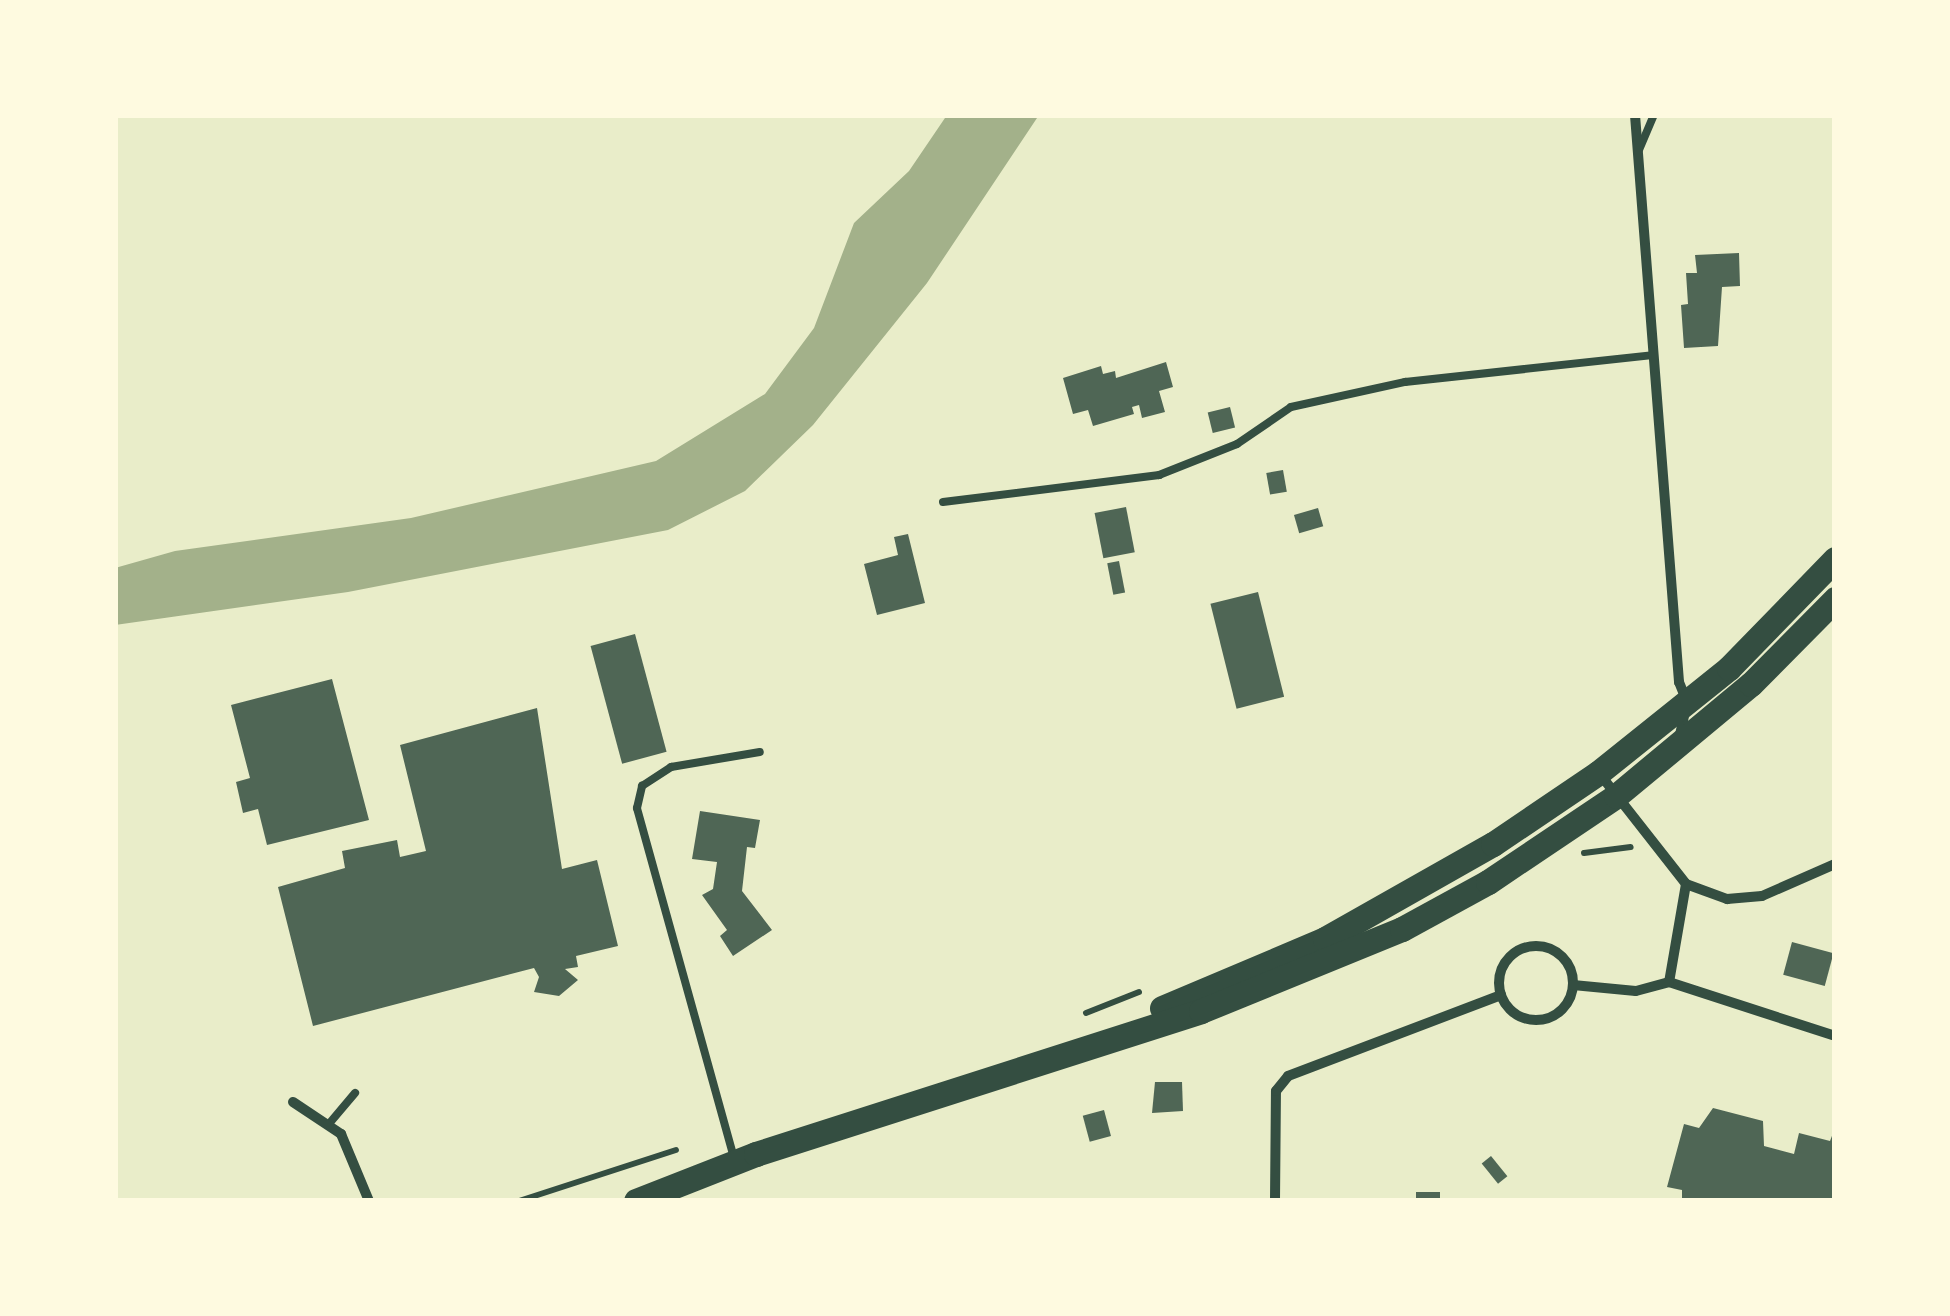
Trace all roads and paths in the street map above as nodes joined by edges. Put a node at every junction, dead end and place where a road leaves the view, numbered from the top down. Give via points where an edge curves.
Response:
1 (1634, 115) edge
2 (1654, 115) edge
3 (1638, 154) junction
4 (1653, 354) junction
5 (943, 502) dead end
6 (1835, 559) edge
7 (1835, 599) edge
8 (1687, 702) junction
9 (1677, 745) junction
10 (760, 752) dead end
11 (1598, 773) junction
12 (1616, 796) junction
13 (1835, 864) edge
14 (1686, 884) junction
15 (1669, 982) junction
16 (1573, 985) junction
17 (1148, 988) dead end
18 (1501, 995) junction
19 (1082, 1015) dead end
20 (1835, 1036) edge
21 (1061, 1052) junction
22 (355, 1093) dead end
23 (294, 1102) dead end
24 (328, 1125) junction
25 (728, 1133) junction
26 (735, 1162) junction
27 (369, 1201) edge
28 (519, 1201) edge
29 (636, 1201) edge
30 (1275, 1201) edge

1 - 3 street
2 - 3 lane
3 - 4 street
4 - 5 lane via 1405,382 1291,407 1237,444 1158,475
4 - 8 street via 1679,682
6 - 8 main road
7 - 9 main road
8 - 9 street
8 - 11 main road
9 - 12 main road
10 - 25 lane via 671,767 642,786 637,808
11 - 12 street
11 - 21 main road via 1493,844 1325,939
12 - 14 street
12 - 21 main road via 1402,930 1201,1011
13 - 14 street via 1762,896 1727,899
14 - 15 street
15 - 16 street via 1636,991
15 - 20 street
16 - 18 street via 1564,1008 1542,1020 1517,1014
16 - 18 street via 1560,954 1526,947 1506,960
17 - 19 path
18 - 30 street via 1288,1076 1276,1091
21 - 26 main road
22 - 24 lane
23 - 24 street
24 - 27 street via 341,1134
25 - 26 lane
25 - 28 path
26 - 29 main road

